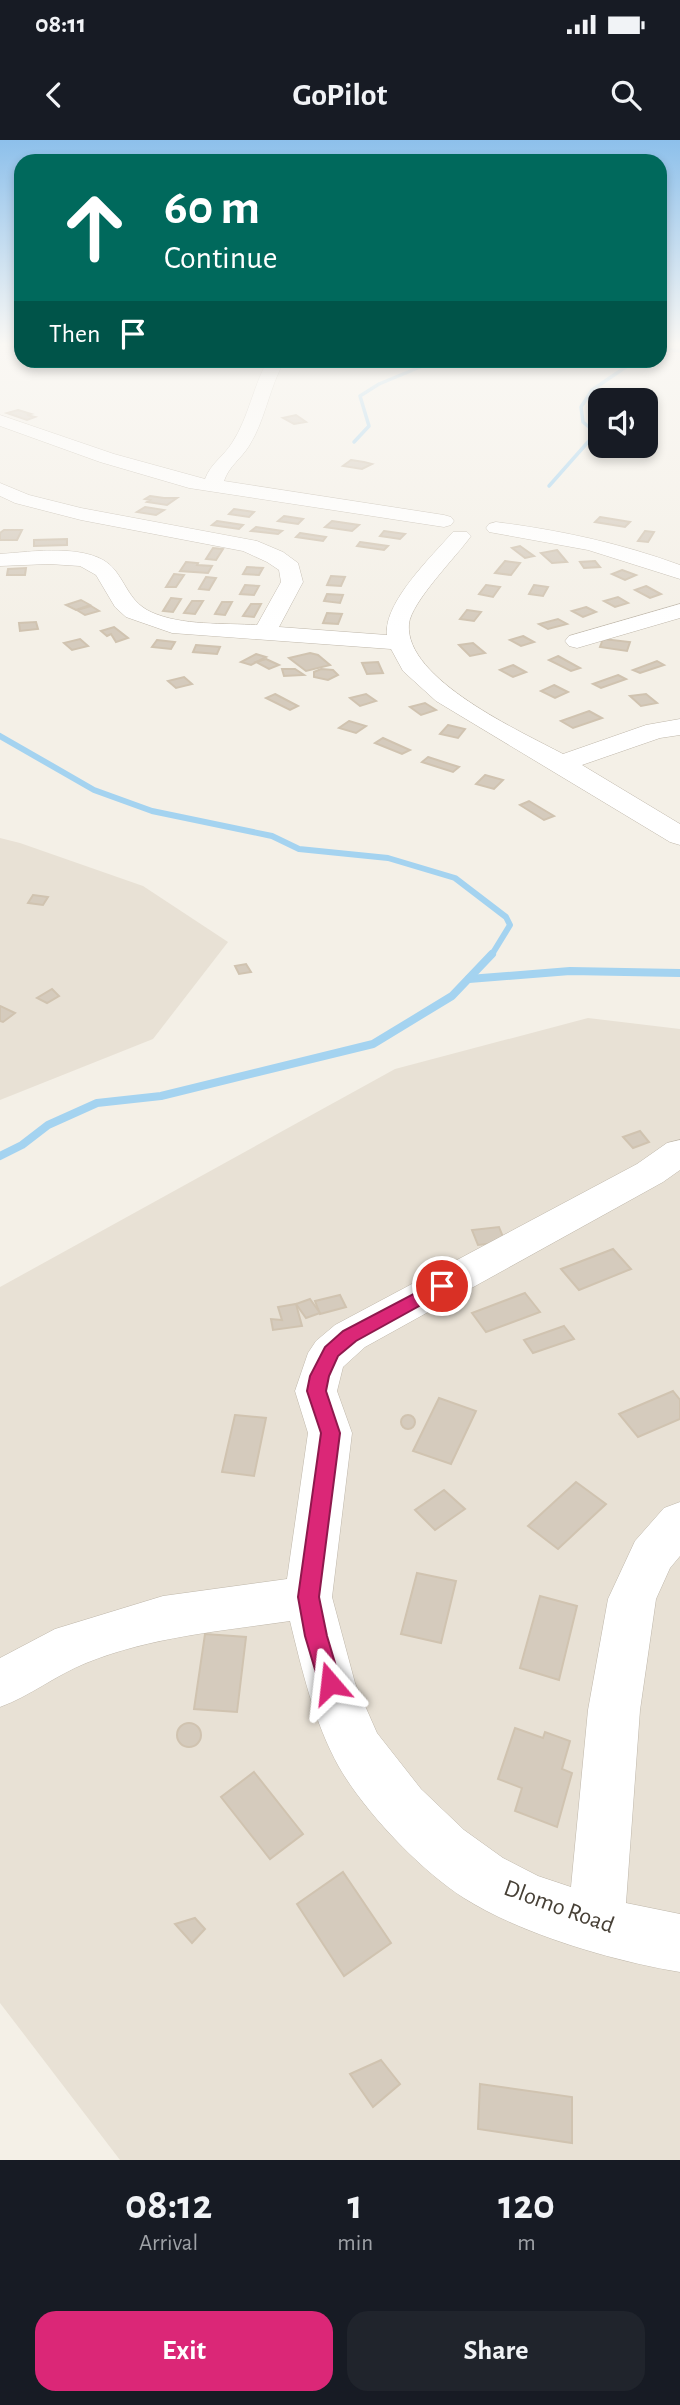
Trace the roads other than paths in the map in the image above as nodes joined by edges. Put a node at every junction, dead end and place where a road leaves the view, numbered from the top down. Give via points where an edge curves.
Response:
1 (52, 438) edge
2 (244, 438) edge
3 (212, 486) junction
4 (0, 489) edge
5 (415, 496) dead end
6 (467, 523) junction
7 (0, 560) edge
8 (680, 572) edge
9 (680, 611) edge
10 (264, 634) junction
11 (577, 641) dead end
12 (400, 643) junction
13 (680, 727) edge
14 (561, 764) junction
15 (680, 836) edge
16 (680, 1152) edge
17 (680, 1522) edge
18 (308, 1597) junction
19 (0, 1684) edge
20 (596, 1923) junction
21 (680, 1943) edge

1 - 3 street via 160,475
2 - 3 street via 218,470
3 - 6 street
4 - 10 street via 52,507 249,546 275,557 290,568 292,582
5 - 6 street
6 - 8 street via 570,539
6 - 12 street via 406,603 397,623
7 - 10 street via 68,558 95,564 105,571 127,607 152,621
9 - 11 street
10 - 12 street
12 - 14 street via 412,666 445,696
13 - 14 street via 655,731
14 - 15 street
16 - 18 street, Dlomo Road via 650,1173 350,1336 331,1352 316,1391 330,1433
17 - 20 street via 652,1555 632,1599 614,1710
18 - 19 street via 163,1618 72,1645
18 - 20 street, Dlomo Road via 330,1683 358,1749 402,1808 444,1849 483,1878 529,1901
20 - 21 street, Dlomo Road

